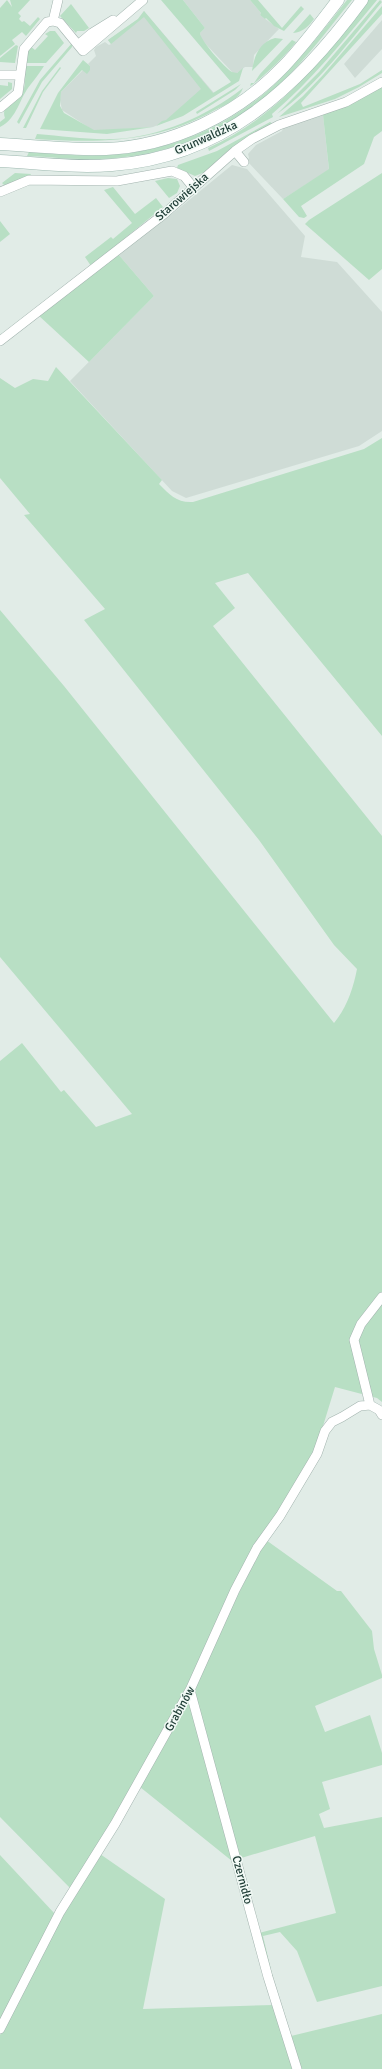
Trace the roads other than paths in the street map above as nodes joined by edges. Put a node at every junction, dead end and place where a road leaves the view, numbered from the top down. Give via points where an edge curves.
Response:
1 (58, 0) edge
2 (142, 0) edge
3 (338, 0) edge
4 (362, 0) edge
5 (53, 21) junction
6 (0, 75) edge
7 (20, 75) junction
8 (382, 82) edge
9 (0, 108) edge
10 (0, 144) edge
11 (235, 151) junction
12 (0, 160) edge
13 (244, 162) dead end
14 (193, 187) junction
15 (2, 191) edge
16 (0, 342) edge
17 (382, 1297) edge
18 (370, 1405) junction
19 (382, 1415) edge
20 (190, 1690) junction
21 (0, 2029) edge
22 (297, 2069) edge

1 - 5 street
2 - 5 street via 92,32 81,48 61,24
3 - 10 main road, Grunwaldzka via 269,81 233,108 193,128 146,144 108,148
4 - 12 main road, Grunwaldzka via 280,94 248,118 206,141 166,156 117,165 89,166
5 - 7 street via 45,23 25,46
6 - 7 street
7 - 9 street via 18,92
8 - 11 street, Starowiejska via 346,102 276,127
11 - 13 street
11 - 14 street, Starowiejska
14 - 15 street, Grunwaldzka via 181,174 172,171 117,181 29,180
14 - 16 street, Starowiejska via 164,214
17 - 18 street via 361,1324 354,1340
18 - 19 street
18 - 20 street, Grabinów via 360,1406 332,1422 325,1431 317,1454 280,1516 257,1548 235,1590
20 - 21 street, Grabinów via 115,1824 60,1912
20 - 22 street, Czernidło via 268,1977

